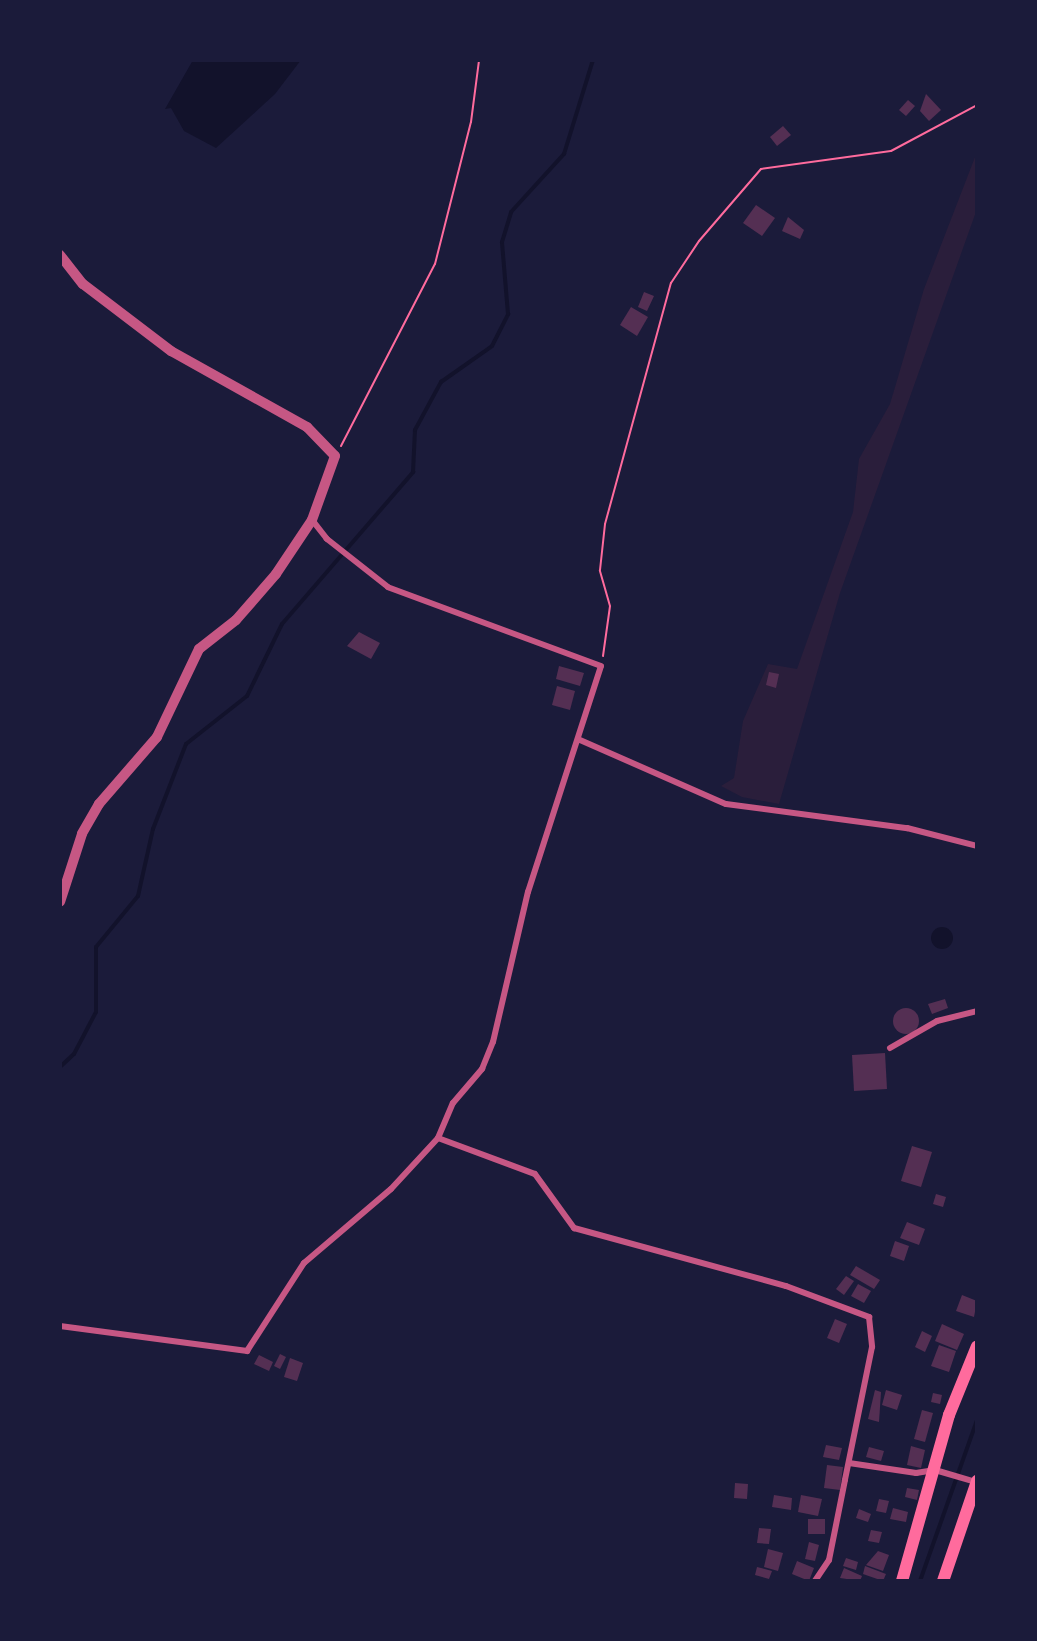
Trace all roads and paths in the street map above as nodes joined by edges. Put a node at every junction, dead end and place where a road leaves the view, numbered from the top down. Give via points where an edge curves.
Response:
1 (479, 60) edge
2 (977, 105) edge
3 (60, 255) edge
4 (335, 456) junction
5 (312, 520) junction
6 (602, 677) junction
7 (580, 740) junction
8 (977, 846) edge
9 (60, 902) edge
10 (977, 1011) edge
11 (890, 1048) dead end
12 (438, 1138) junction
13 (60, 1326) edge
14 (977, 1346) edge
15 (849, 1462) junction
16 (935, 1470) junction
17 (977, 1482) edge
18 (815, 1581) edge
19 (902, 1581) edge
20 (943, 1581) edge

1 - 4 path via 468,134 435,264 386,368
2 - 6 path via 891,151 761,169 699,241 671,283 605,524 600,570 610,606
3 - 4 street via 83,284 171,351 307,427
4 - 5 street
5 - 6 street via 327,539 388,587 601,666
5 - 9 street via 243,612 200,650 157,737 99,804 82,834
6 - 7 street
7 - 8 street via 726,804 907,828
7 - 12 street via 528,892 493,1042 482,1069 453,1103
10 - 11 street via 937,1021
12 - 13 street via 391,1189 304,1263 247,1351
12 - 15 street via 535,1174 574,1228 786,1286 869,1317 872,1347
14 - 16 main road via 949,1415
15 - 16 street via 916,1473
15 - 18 street via 829,1560
16 - 17 street
16 - 19 main road
17 - 20 main road

